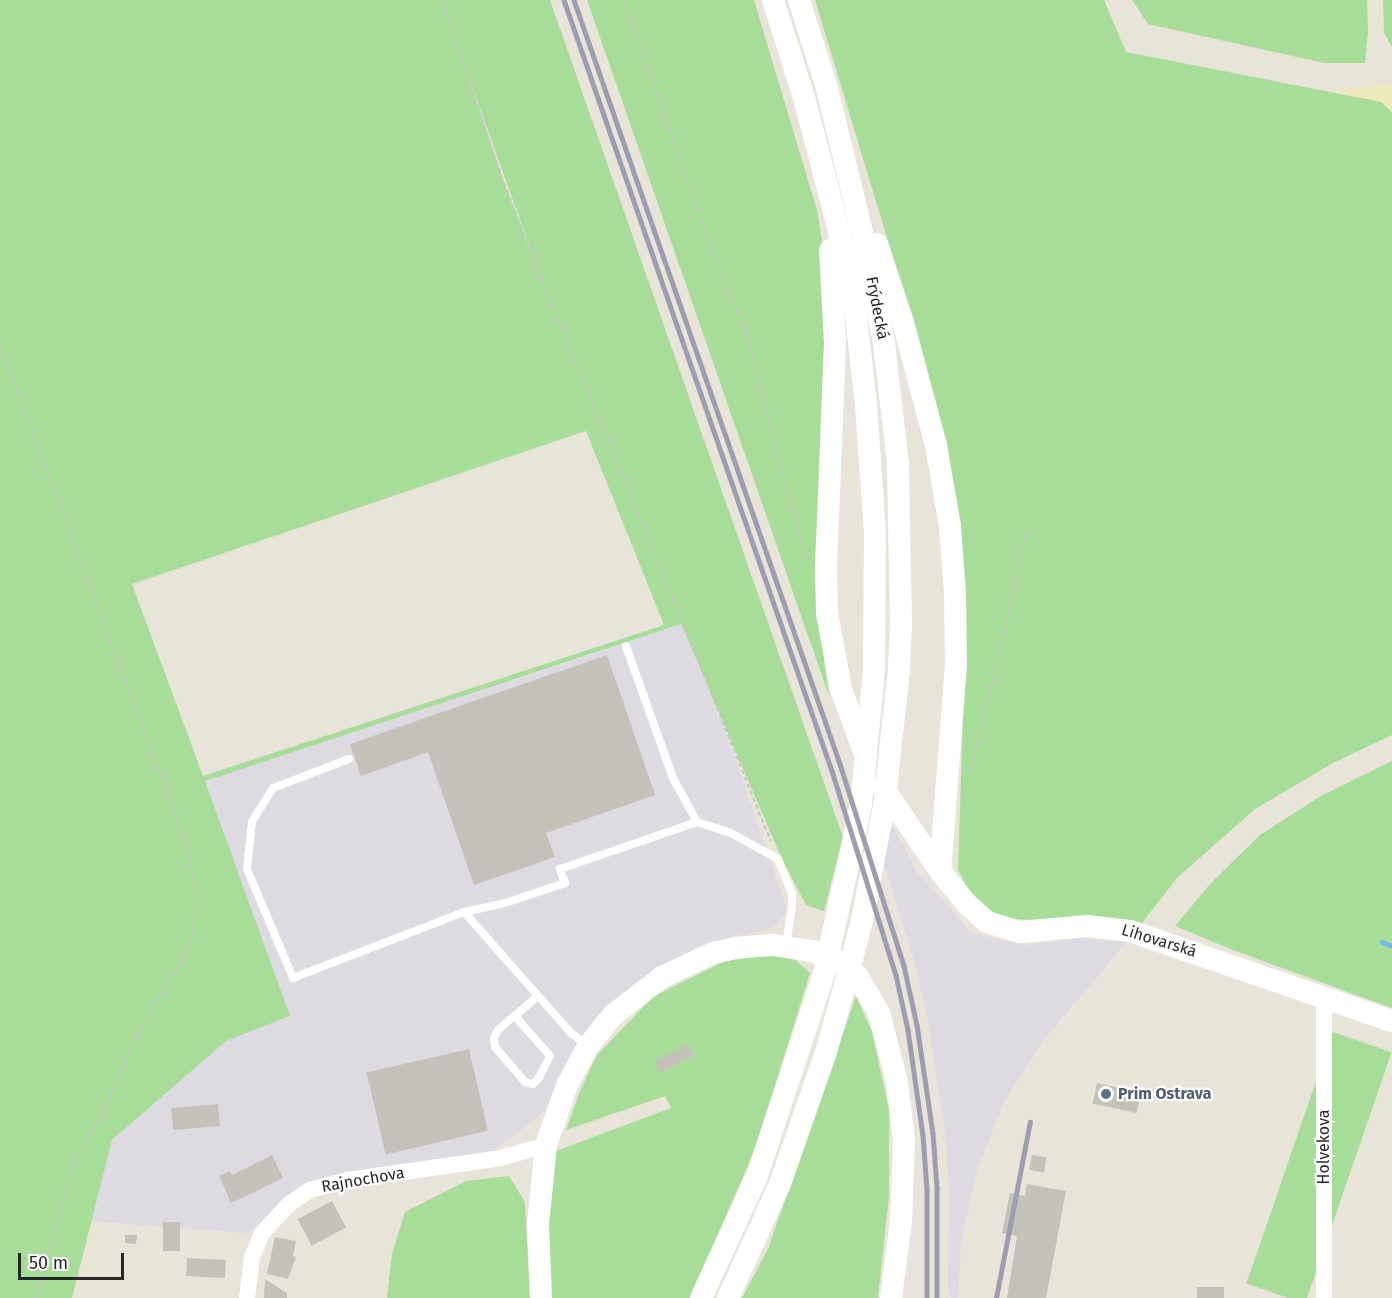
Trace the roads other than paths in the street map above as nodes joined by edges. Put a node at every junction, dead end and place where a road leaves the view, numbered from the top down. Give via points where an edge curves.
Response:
1 (773, 0) edge
2 (799, 0) edge
3 (827, 88) junction
4 (805, 101) junction
5 (626, 646) dead end
6 (349, 759) dead end
7 (697, 822) junction
8 (940, 871) junction
9 (464, 912) junction
10 (786, 945) junction
11 (538, 996) junction
12 (1324, 997) junction
13 (515, 1016) junction
14 (1392, 1020) edge
15 (588, 1046) junction
16 (546, 1145) junction
17 (247, 1298) edge
18 (541, 1298) edge
19 (701, 1298) edge
20 (728, 1298) edge
21 (891, 1298) edge
22 (1324, 1298) edge

1 - 4 main road, Frýdecká
2 - 3 main road, Frýdecká
3 - 8 main road via 903,322 947,501 955,592 956,665
3 - 20 main road, Frýdecká via 884,343 898,464 901,624 895,718 884,806 858,937 826,1052 780,1184
4 - 8 main road, Lihovarská via 833,269 835,343 827,613 841,689 859,742 882,785
4 - 19 main road, Frýdecká via 855,307 866,405 875,533 870,724 861,805 833,938 807,1028 757,1176
5 - 7 lane via 673,778
6 - 9 lane via 273,788 252,822 247,869 293,978
7 - 9 lane via 560,869 565,884
7 - 10 lane via 731,833 778,859 792,893
8 - 12 main road, Lihovarská via 973,911 1000,928 1020,932 1087,926 1130,931
9 - 11 lane
10 - 15 main road via 728,949 677,969 628,1001
10 - 21 main road via 823,955 852,972 870,995 884,1027 897,1082 904,1158 902,1221
11 - 13 lane
11 - 15 lane
12 - 14 main road, Lihovarská
12 - 22 street, Holvekova
13 - 13 lane via 550,1056 533,1084 525,1082 494,1044 496,1033
15 - 16 main road via 567,1085
16 - 17 street, Rajnochova via 501,1158 347,1180 310,1190 289,1204 262,1233 252,1257
16 - 18 main road via 538,1224

